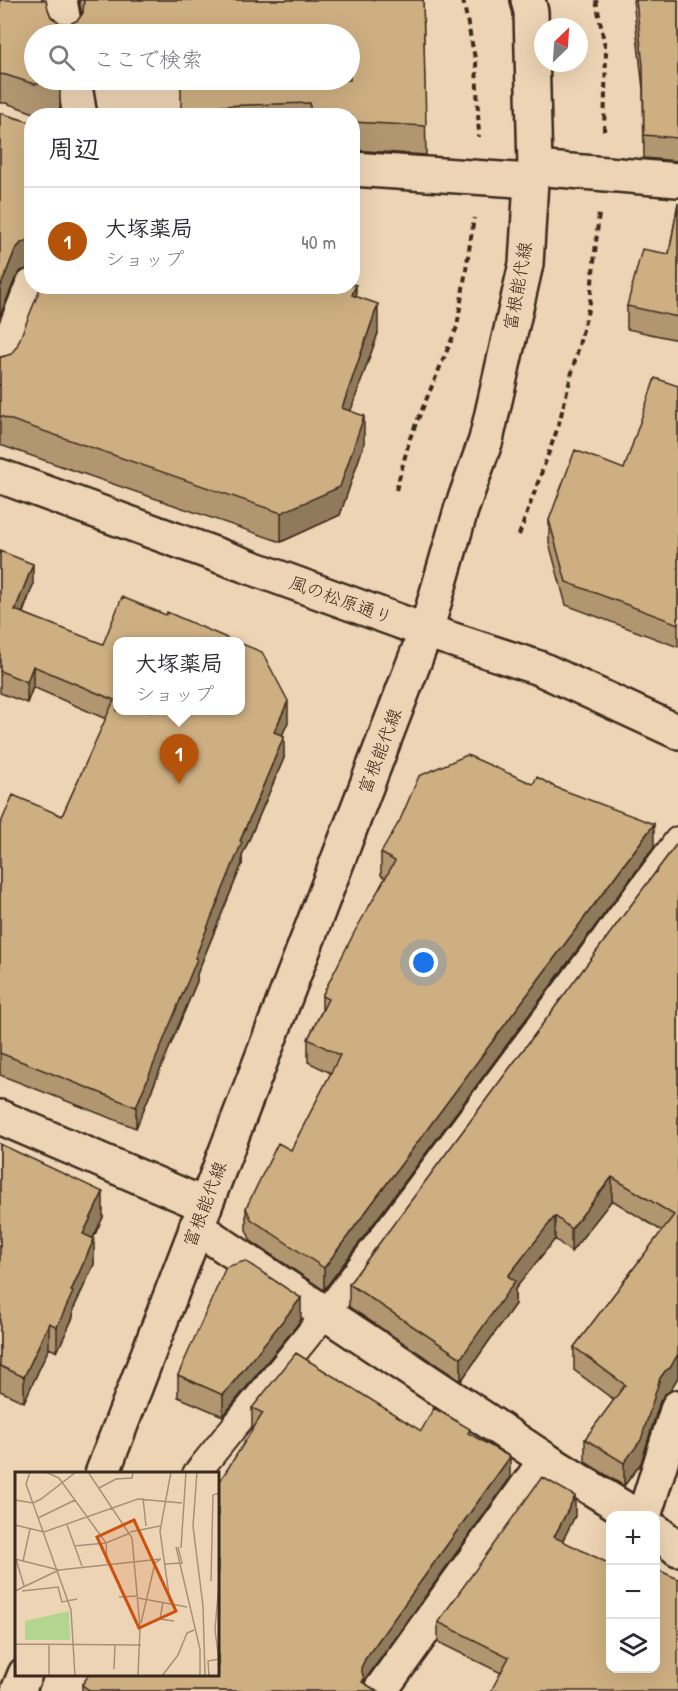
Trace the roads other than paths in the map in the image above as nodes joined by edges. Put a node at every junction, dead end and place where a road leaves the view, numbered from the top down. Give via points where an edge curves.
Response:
1 (60, 0) edge
2 (528, 0) edge
3 (64, 24) edge
4 (76, 90) edge
5 (79, 108) edge
6 (360, 170) edge
7 (533, 175) junction
8 (678, 180) edge
9 (29, 294) edge
10 (0, 367) edge
11 (0, 476) edge
12 (426, 631) junction
13 (678, 732) edge
14 (678, 840) edge
15 (0, 1117) edge
16 (200, 1216) junction
17 (326, 1313) junction
18 (678, 1407) edge
19 (546, 1460) junction
20 (102, 1472) edge
21 (197, 1472) edge
22 (629, 1511) edge
23 (645, 1511) edge
24 (660, 1534) edge
25 (678, 1550) edge
26 (24, 1676) edge
27 (31, 1676) edge
28 (19, 1691) edge
29 (380, 1691) edge

1 - 3 street
2 - 7 street, 富根能代線
4 - 5 street
6 - 7 street via 481,178
7 - 8 street via 603,173
7 - 12 street, 富根能代線 via 526,264 486,440
9 - 10 street
11 - 12 street, 風の松原通り
12 - 13 street, 風の松原通り via 539,668
12 - 16 street, 富根能代線
14 - 17 lane
15 - 16 street
16 - 17 street
16 - 20 street, 富根能代線
17 - 19 street
17 - 21 lane
18 - 23 street
19 - 22 street
19 - 29 street
24 - 25 street
26 - 28 street
27 - 28 lane

